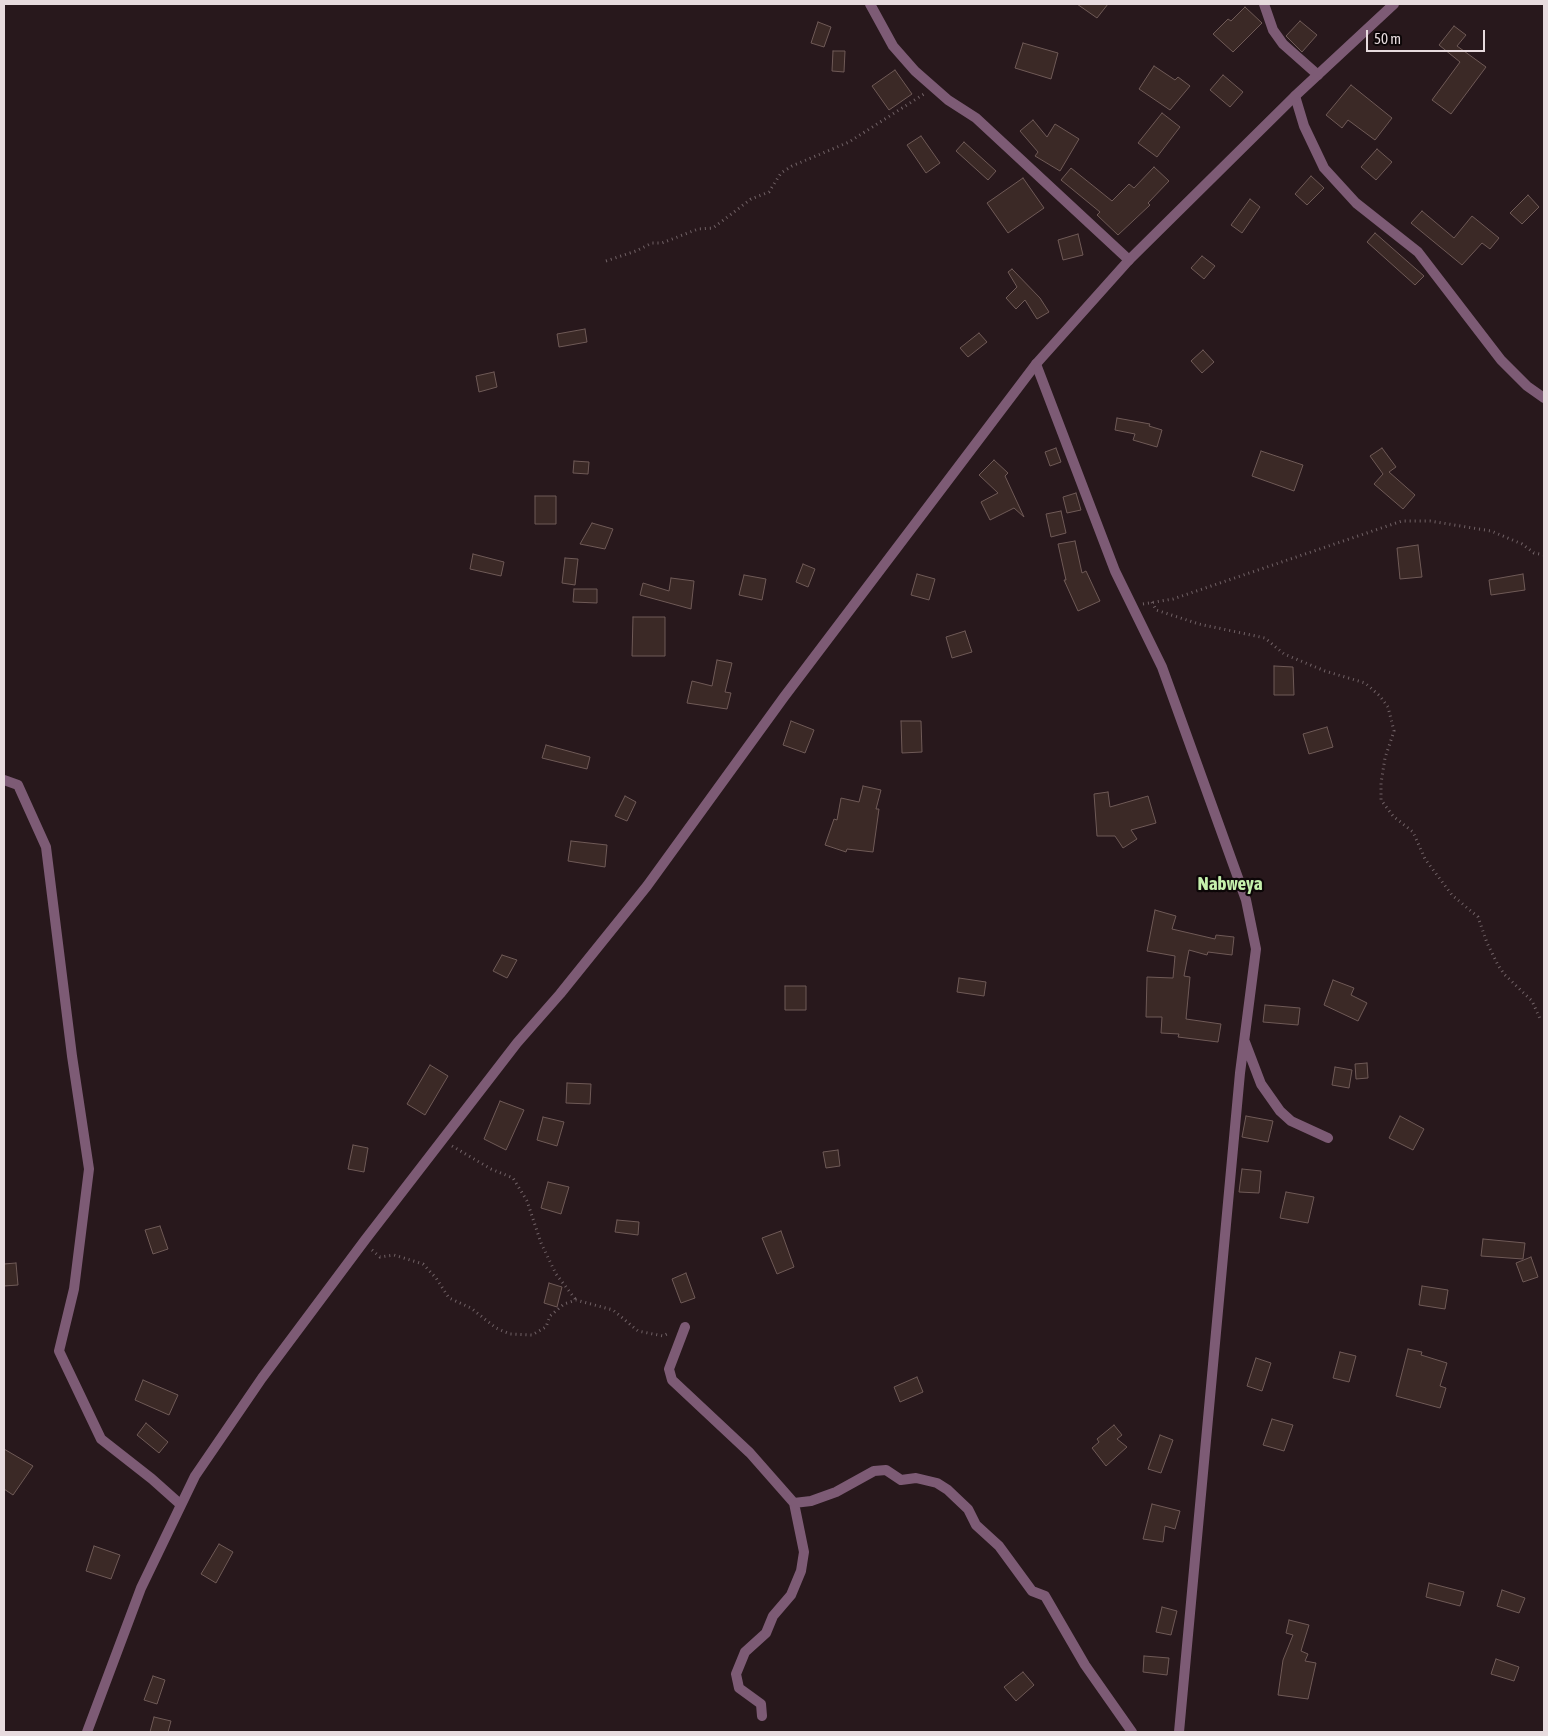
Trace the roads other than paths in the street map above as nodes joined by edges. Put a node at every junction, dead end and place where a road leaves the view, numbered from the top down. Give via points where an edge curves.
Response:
1 (870, 4) edge
2 (1264, 4) edge
3 (1394, 4) edge
4 (1318, 75) junction
5 (1295, 96) junction
6 (1129, 260) junction
7 (1036, 364) junction
8 (1544, 398) edge
9 (4, 780) edge
10 (1244, 1041) junction
11 (1328, 1138) dead end
12 (685, 1327) road end
13 (794, 1503) junction
14 (180, 1504) junction
15 (762, 1716) dead end
16 (88, 1732) edge
17 (1132, 1732) edge
18 (1179, 1732) edge

1 - 6 street via 893,46 933,88 976,118
2 - 4 street via 1273,30 1283,44
3 - 4 street
4 - 5 street
5 - 6 street
5 - 8 street via 1304,126 1324,168 1356,203 1418,252 1501,360
6 - 7 street
7 - 10 street via 1115,571 1162,666 1246,900 1256,949
7 - 14 street via 784,697 647,886 518,1043 262,1378 212,1450
9 - 14 street via 18,785 46,847 89,1169 74,1288 59,1351 101,1439
10 - 11 street via 1261,1084 1280,1111 1291,1121
10 - 18 street
12 - 13 street via 669,1369 672,1380 750,1453
13 - 15 street via 804,1552 801,1571 791,1595 773,1616 766,1633 745,1652 736,1674 738,1688 761,1704
13 - 17 street via 836,1492 874,1471 886,1470 901,1480 916,1478 937,1483 948,1490 968,1509 976,1525 999,1546 1032,1591 1045,1596 1081,1658
14 - 16 street via 141,1588

